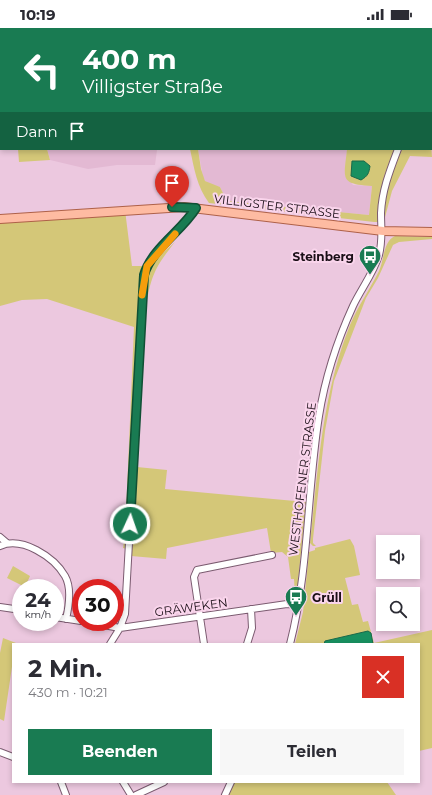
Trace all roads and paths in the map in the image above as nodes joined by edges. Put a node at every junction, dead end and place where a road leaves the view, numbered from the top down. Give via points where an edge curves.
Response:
1 (398, 150) edge
2 (196, 208) junction
3 (0, 219) edge
4 (383, 231) junction
5 (432, 232) edge
6 (0, 537) edge
7 (7, 543) junction
8 (0, 546) edge
9 (272, 555) dead end
10 (298, 605) junction
11 (0, 607) edge
12 (12, 609) edge
13 (251, 609) junction
14 (124, 617) edge
15 (200, 617) junction
16 (66, 619) joint
17 (72, 620) edge
18 (124, 627) edge
19 (118, 631) edge
20 (111, 643) edge
21 (204, 643) edge
22 (247, 643) edge
23 (290, 643) edge
24 (0, 752) edge
25 (12, 757) edge
26 (61, 783) edge
27 (124, 783) edge
28 (162, 783) edge
29 (231, 783) edge
30 (66, 795) edge
31 (131, 795) edge
32 (136, 795) edge
33 (225, 795) edge

1 - 4 street, WESTHOFENER STRASSE via 384,189 381,213
2 - 3 main road, VILLIGSTER STRASSE via 172,207
2 - 4 main road, VILLIGSTER STRASSE
2 - 14 street via 189,220 153,257 144,275
4 - 5 main road, VILLIGSTER STRASSE
4 - 10 street, WESTHOFENER STRASSE via 376,265 347,320 326,380 316,436
6 - 7 street
7 - 8 street
7 - 16 street via 37,550 66,576 69,599
9 - 15 street via 197,570 194,577
10 - 13 street, GRÄWEKEN
10 - 23 street, WESTHOFENER STRASSE
11 - 12 street
13 - 15 street, GRÄWEKEN
13 - 22 street via 252,628
15 - 18 street, GRÄWEKEN
15 - 21 street
16 - 17 street
19 - 20 street
24 - 25 street
26 - 30 street
27 - 31 street
28 - 32 street
29 - 33 street

